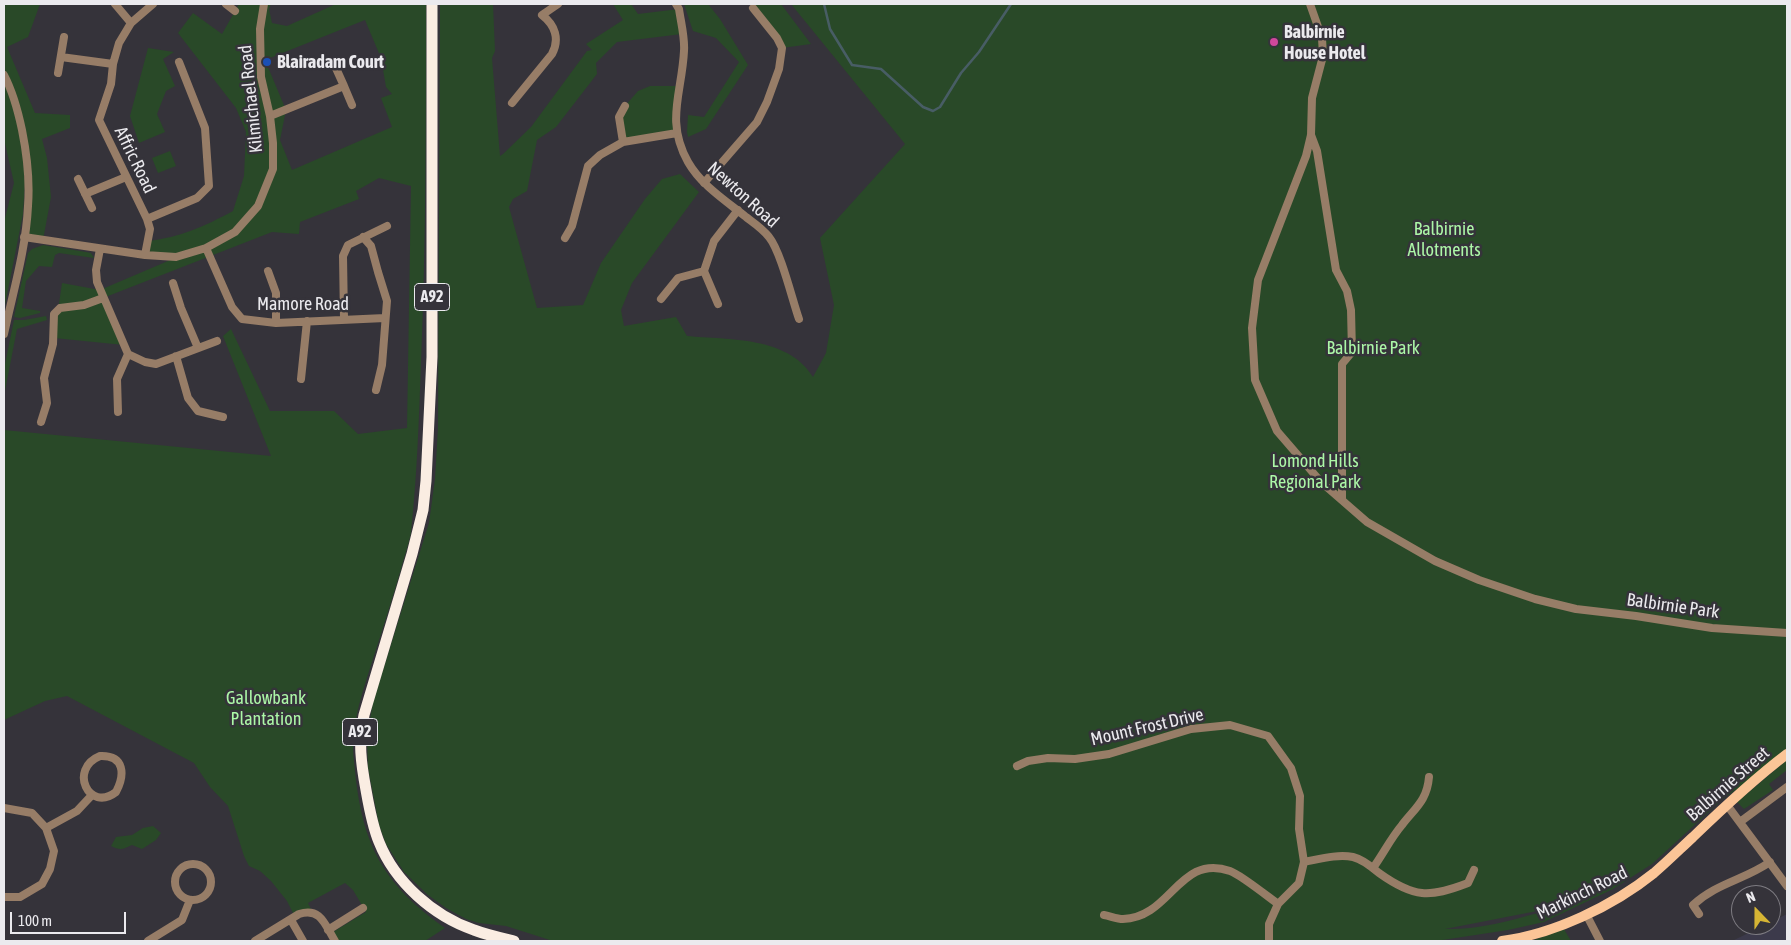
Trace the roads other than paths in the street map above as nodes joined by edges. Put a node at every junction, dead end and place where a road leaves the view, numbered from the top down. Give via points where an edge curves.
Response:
1 (115, 4) edge
2 (153, 4) edge
3 (226, 4) edge
4 (264, 4) edge
5 (432, 4) edge
6 (558, 4) edge
7 (676, 4) edge
8 (1310, 4) edge
9 (753, 8) dead end
10 (235, 11) dead end
11 (131, 23) junction
12 (64, 37) dead end
13 (61, 57) junction
14 (179, 62) dead end
15 (113, 64) junction
16 (335, 66) dead end
17 (58, 73) dead end
18 (4, 76) edge
19 (344, 86) junction
20 (512, 103) dead end
21 (352, 105) dead end
22 (626, 106) dead end
23 (270, 116) junction
24 (678, 133) junction
25 (1310, 135) junction
26 (623, 142) junction
27 (126, 177) junction
28 (78, 179) dead end
29 (704, 183) junction
30 (85, 194) junction
31 (92, 208) dead end
32 (738, 210) junction
33 (147, 219) junction
34 (387, 226) dead end
35 (24, 237) junction
36 (363, 237) junction
37 (565, 238) dead end
38 (206, 248) junction
39 (100, 249) junction
40 (145, 255) junction
41 (704, 270) junction
42 (268, 271) dead end
43 (173, 283) dead end
44 (103, 298) junction
45 (661, 299) dead end
46 (718, 304) dead end
47 (385, 318) junction
48 (799, 319) dead end
49 (344, 320) junction
50 (307, 321) junction
51 (276, 323) junction
52 (4, 334) edge
53 (217, 342) dead end
54 (198, 348) junction
55 (128, 354) junction
56 (176, 356) junction
57 (301, 379) dead end
58 (376, 390) dead end
59 (118, 412) dead end
60 (223, 417) dead end
61 (41, 422) dead end
62 (1342, 498) junction
63 (1787, 632) edge
64 (1787, 754) edge
65 (1017, 766) dead end
66 (1429, 778) dead end
67 (1787, 787) edge
68 (92, 794) junction
69 (1727, 805) junction
70 (4, 808) edge
71 (1740, 822) junction
72 (46, 828) junction
73 (1691, 838) joint
74 (1304, 862) junction
75 (1770, 862) junction
76 (1374, 868) junction
77 (1474, 870) dead end
78 (1787, 886) edge
79 (4, 897) edge
80 (190, 900) junction
81 (1278, 904) junction
82 (362, 908) dead end
83 (1586, 914) junction
84 (1700, 914) dead end
85 (1104, 915) dead end
86 (290, 920) junction
87 (328, 930) junction
88 (482, 937) edge
89 (148, 941) edge
90 (255, 941) edge
91 (303, 941) edge
92 (335, 941) edge
93 (514, 941) edge
94 (1269, 941) edge
95 (1502, 941) edge
96 (1600, 941) edge

1 - 11 street
2 - 11 street, Affric Road
3 - 10 street
4 - 23 street, Kilmichael Road via 260,29 261,77
5 - 88 highway, A92 via 432,357 426,481 423,510 412,554 360,731 360,752 376,833 396,872 412,891 438,911
6 - 20 street via 542,15 557,36 556,47
7 - 24 street, Newton Road via 684,49 675,110
8 - 25 street, Balbirnie Park via 1322,38 1324,56 1312,98
9 - 29 street via 780,43 779,69 757,122
11 - 15 street, Affric Road via 119,43
12 - 13 street
13 - 15 street
13 - 17 street
14 - 33 street via 205,128 209,186 197,198
15 - 27 street, Affric Road via 111,84 99,120
16 - 19 street
18 - 35 street via 20,118 27,154 28,207
19 - 21 street
19 - 23 street
22 - 26 street via 619,117
23 - 38 street, Kilmichael Road via 272,169 258,206 235,232
24 - 26 street
24 - 29 street, Newton Road via 688,163
25 - 62 street, Balbirnie Park via 1317,151 1336,270 1347,291 1351,310 1352,352 1342,364
25 - 62 street, Balbirnie Park via 1306,156 1258,280 1252,328 1255,380 1277,431 1321,482
26 - 37 street via 588,166 572,226
27 - 30 street
27 - 33 street, Affric Road
28 - 30 street
29 - 32 street, Newton Road
30 - 31 street
32 - 41 street via 714,241
32 - 48 street, Newton Road via 770,238
33 - 40 street, Affric Road via 150,229
34 - 36 street
35 - 39 street, Kilmichael Road
35 - 52 street
36 - 47 street via 371,246 387,301
36 - 49 street via 348,245 342,256
38 - 40 street, Kilmichael Road via 176,257
38 - 51 street, Mamore Road via 232,307 242,319
39 - 40 street, Kilmichael Road
39 - 44 street via 96,276
41 - 45 street via 678,278
41 - 46 street
42 - 51 street via 276,293
43 - 54 street
44 - 55 street
44 - 61 street via 84,305 60,308 54,314 53,344 44,378 47,403
47 - 49 street, Mamore Road
47 - 58 street via 382,365
49 - 50 street, Mamore Road
50 - 51 street, Mamore Road
50 - 57 street
53 - 54 street
54 - 56 street
55 - 56 street via 156,364
55 - 59 street via 117,379
56 - 60 street via 188,398 198,411
62 - 63 street, Balbirnie Park via 1368,522 1435,562 1535,599 1712,628
64 - 69 main road, Balbirnie Street
65 - 74 street, Mount Frost Drive via 1048,758 1075,759 1109,754 1191,729 1230,725 1268,736 1291,768 1300,796 1299,829
66 - 76 street via 1428,790
67 - 71 street
68 - 68 street via 84,781 88,763 100,756 114,759 123,773 116,792 102,798
68 - 72 street via 77,812
69 - 71 street
69 - 73 main road, Balbirnie Street
70 - 72 street via 32,813
71 - 75 street
72 - 79 street via 54,850 50,869 42,884 20,897
73 - 83 main road, Markinch Road via 1643,882
74 - 76 street via 1339,856 1356,857
74 - 81 street, Mount Frost Drive via 1299,884
75 - 78 street
75 - 84 street via 1703,896 1690,908
76 - 77 street via 1397,886 1430,895 1468,883
80 - 80 street via 179,893 175,878 184,866 194,864 207,870 211,878 210,887 203,897
80 - 89 street via 182,920
81 - 85 street via 1232,872 1215,868 1198,870 1144,914 1122,919
81 - 94 street, Mount Frost Drive via 1269,924
82 - 87 street
83 - 95 main road, Markinch Road via 1546,931
83 - 96 street
86 - 87 street via 304,912 313,912 319,915
86 - 90 street
86 - 91 street
87 - 92 street
88 - 93 highway, A92

